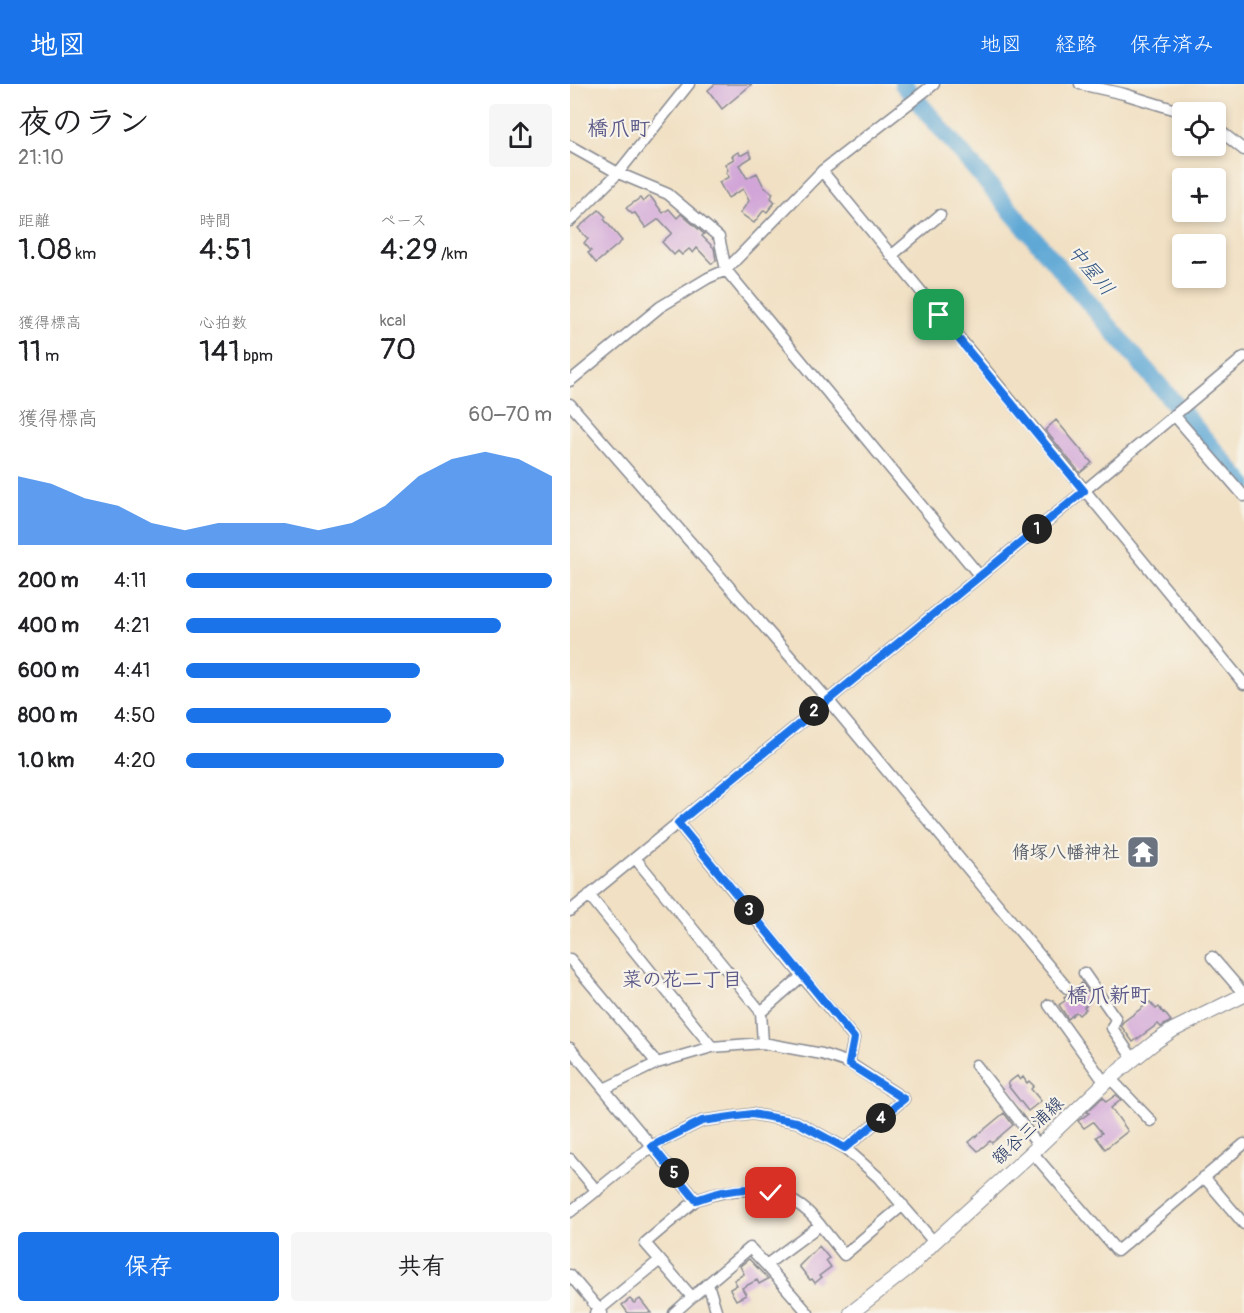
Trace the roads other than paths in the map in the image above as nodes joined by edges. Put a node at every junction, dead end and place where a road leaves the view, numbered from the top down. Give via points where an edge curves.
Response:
1 (690, 84) edge
2 (934, 84) edge
3 (1080, 84) edge
4 (1172, 109) edge
5 (1226, 136) edge
6 (570, 146) edge
7 (1244, 150) edge
8 (822, 171) junction
9 (618, 173) junction
10 (940, 215) dead end
11 (570, 222) edge
12 (891, 256) junction
13 (726, 270) junction
14 (1244, 357) edge
15 (570, 381) edge
16 (570, 404) edge
17 (1175, 414) junction
18 (1084, 491) junction
19 (1244, 496) edge
20 (979, 575) junction
21 (1244, 684) edge
22 (828, 700) junction
23 (678, 823) junction
24 (634, 858) junction
25 (589, 895) junction
26 (570, 911) edge
27 (1212, 957) dead end
28 (570, 959) edge
29 (1084, 974) dead end
30 (802, 976) junction
31 (1067, 988) dead end
32 (1244, 995) edge
33 (1049, 1005) dead end
34 (761, 1012) junction
35 (763, 1043) junction
36 (712, 1047) junction
37 (570, 1048) edge
38 (580, 1059) junction
39 (1133, 1059) junction
40 (657, 1063) junction
41 (849, 1064) junction
42 (976, 1065) dead end
43 (570, 1067) edge
44 (1107, 1080) junction
45 (604, 1089) junction
46 (1151, 1121) dead end
47 (1244, 1144) edge
48 (652, 1146) junction
49 (845, 1148) junction
50 (1035, 1149) junction
51 (570, 1159) edge
52 (1204, 1177) junction
53 (597, 1191) junction
54 (696, 1200) junction
55 (903, 1205) junction
56 (570, 1212) edge
57 (1244, 1224) edge
58 (820, 1225) junction
59 (934, 1242) junction
60 (660, 1260) junction
61 (766, 1265) junction
62 (570, 1275) edge
63 (708, 1284) junction
64 (692, 1298) junction
65 (599, 1312) edge
66 (674, 1313) edge
67 (717, 1313) edge
68 (808, 1313) edge
69 (850, 1313) edge

1 - 9 street
2 - 8 street
3 - 4 street
5 - 7 street
6 - 9 street
8 - 12 street
8 - 13 street
9 - 11 street
9 - 13 street via 668,194 706,225 719,237
10 - 12 street
12 - 18 street
13 - 15 street via 660,307
13 - 20 street
14 - 17 street
16 - 22 street
17 - 18 street
17 - 19 street
18 - 20 street
18 - 21 street
20 - 22 street
22 - 23 street
22 - 31 street
23 - 24 street
23 - 30 street
24 - 25 street
24 - 34 street
25 - 26 street
25 - 36 street
27 - 32 street
28 - 40 street
29 - 39 street via 1116,1019 1112,1028
30 - 34 street
30 - 41 street via 854,1038
32 - 39 main road, 額谷三浦線 via 1173,1030
33 - 44 street
34 - 35 street
35 - 36 street
35 - 41 street via 822,1054
36 - 40 street
37 - 38 street
38 - 43 street
38 - 45 street
39 - 44 main road, 額谷三浦線
40 - 45 street
41 - 49 street via 904,1099
42 - 50 street
44 - 46 street
44 - 50 main road, 額谷三浦線
45 - 48 street
47 - 52 street
48 - 49 street via 702,1121 752,1114 797,1122
48 - 53 street
48 - 54 street
49 - 55 street
50 - 52 street via 1117,1251
50 - 59 main road, 額谷三浦線
51 - 53 street
52 - 57 street
53 - 56 street
54 - 58 street via 731,1190 771,1193 811,1213
54 - 60 street via 645,1243
55 - 58 street via 844,1255
55 - 59 street
58 - 61 street
59 - 69 main road, 額谷三浦線 via 912,1265
60 - 64 street
60 - 65 street
61 - 63 street via 750,1248
61 - 68 street
62 - 65 street
63 - 64 street
63 - 67 street
64 - 66 street

